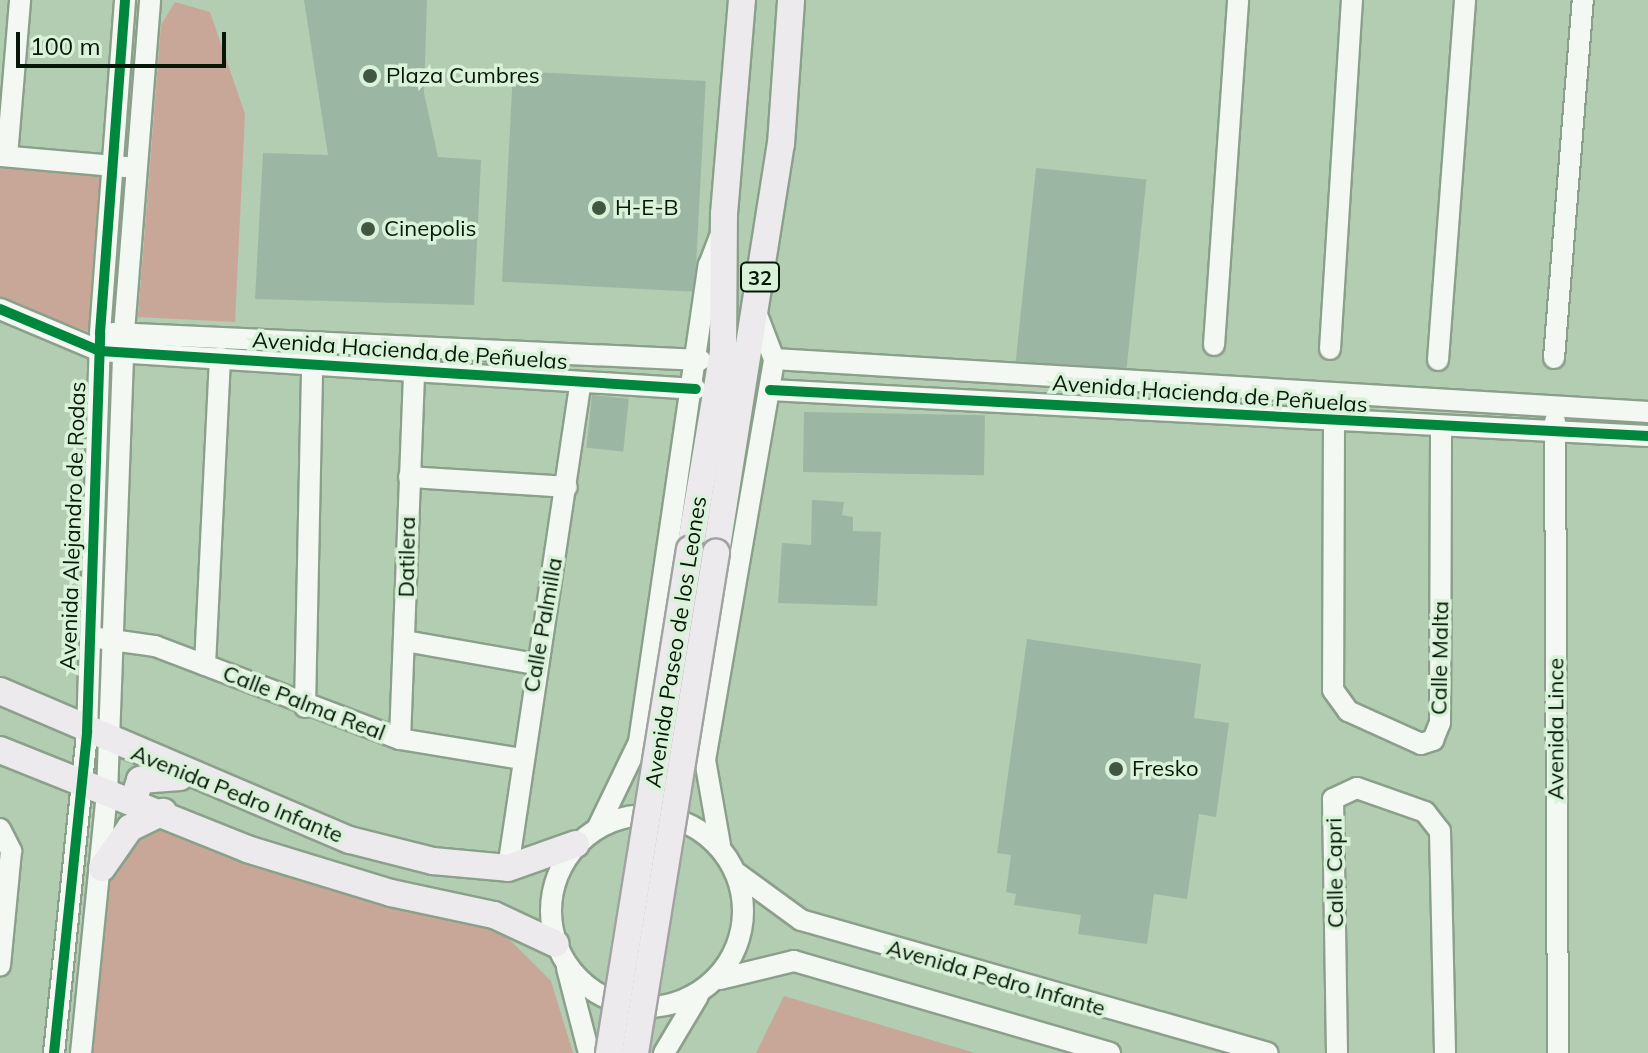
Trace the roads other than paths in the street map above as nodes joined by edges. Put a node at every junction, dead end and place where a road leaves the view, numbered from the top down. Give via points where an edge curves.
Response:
1 (20, 0) edge
2 (125, 0) edge
3 (150, 0) edge
4 (742, 0) edge
5 (791, 0) edge
6 (1238, 0) edge
7 (1352, 0) edge
8 (1465, 0) edge
9 (1583, 0) edge
10 (4, 156) edge
11 (114, 166) junction
12 (139, 167) junction
13 (723, 230) junction
14 (0, 309) edge
15 (756, 312) junction
16 (124, 332) junction
17 (100, 342) junction
18 (1214, 345) dead end
19 (1330, 349) dead end
20 (559, 352) junction
21 (123, 354) junction
22 (220, 357) junction
23 (1554, 358) dead end
24 (774, 359) junction
25 (700, 360) junction
26 (1438, 360) dead end
27 (312, 366) junction
28 (414, 374) junction
29 (494, 376) junction
30 (581, 382) junction
31 (696, 389) junction
32 (770, 390) junction
33 (1554, 405) junction
34 (1648, 412) edge
35 (1334, 423) junction
36 (1441, 428) junction
37 (1555, 432) junction
38 (1648, 436) edge
39 (409, 477) junction
40 (567, 487) junction
41 (703, 551) junction
42 (100, 638) junction
43 (405, 641) junction
44 (536, 664) junction
45 (205, 665) junction
46 (0, 691) edge
47 (305, 707) junction
48 (98, 737) junction
49 (400, 739) junction
50 (639, 742) junction
51 (0, 750) edge
52 (522, 759) junction
53 (705, 760) junction
54 (196, 779) junction
55 (81, 786) junction
56 (107, 794) junction
57 (133, 802) junction
58 (163, 812) junction
59 (598, 827) junction
60 (4, 834) edge
61 (576, 844) junction
62 (720, 845) junction
63 (102, 868) junction
64 (508, 868) junction
65 (738, 874) junction
66 (2, 934) edge
67 (560, 952) junction
68 (0, 965) edge
69 (720, 979) junction
70 (698, 996) junction
71 (54, 1053) edge
72 (81, 1053) edge
73 (589, 1053) edge
74 (609, 1053) edge
75 (635, 1053) edge
76 (664, 1053) edge
77 (1110, 1053) edge
78 (1267, 1053) edge
79 (1337, 1053) edge
80 (1445, 1053) edge
81 (1558, 1053) edge

1 - 10 street
2 - 11 street, Avenida Alejandro de Rodas
3 - 12 street, Avenida Alejandro de Rodas
4 - 13 main road, Avenida Paseo de los Leones / 32
5 - 15 main road, Avenida Paseo de los Leones / 32 via 781,144
6 - 18 street
7 - 19 street
8 - 26 street
9 - 23 street
10 - 11 street
11 - 12 street
11 - 17 street, Avenida Alejandro de Rodas
12 - 16 street, Avenida Alejandro de Rodas
13 - 25 street, Avenida Paseo de los Leones via 709,265
13 - 41 main road, Avenida Paseo de los Leones / 32 via 723,352
14 - 17 street via 78,341
15 - 24 street, Avenida Paseo de los Leones
15 - 41 main road, Avenida Paseo de los Leones / 32
16 - 17 street, Avenida Hacienda de Peñuelas
16 - 20 street, Avenida Hacienda de Peñuelas
16 - 21 street, Avenida Alejandro de Rodas
17 - 21 street, Avenida Hacienda de Peñuelas
17 - 42 street, Avenida Alejandro de Rodas
20 - 25 street, Avenida Hacienda de Peñuelas
20 - 29 street via 553,366
21 - 22 street, Avenida Hacienda de Peñuelas
21 - 42 street, Avenida Alejandro de Rodas
22 - 27 street, Avenida Hacienda de Peñuelas
22 - 45 street
24 - 32 street, Avenida Paseo de los Leones
24 - 33 street, Avenida Hacienda de Peñuelas
25 - 31 street, Avenida Paseo de los Leones
27 - 28 street, Avenida Hacienda de Peñuelas
27 - 47 street
28 - 29 street, Avenida Hacienda de Peñuelas
28 - 39 street, Datilera
29 - 30 street, Avenida Hacienda de Peñuelas
30 - 31 street, Avenida Hacienda de Peñuelas
30 - 40 street, Calle Palmilla
31 - 50 street, Avenida Paseo de los Leones
32 - 35 street, Avenida Hacienda de Peñuelas
32 - 53 street, Avenida Paseo de los Leones
33 - 34 street, Avenida Hacienda de Peñuelas
33 - 37 street, Avenida Lince
35 - 36 street, Avenida Hacienda de Peñuelas
35 - 36 street, Calle Malta via 1333,690 1348,711 1421,744 1433,740 1440,723
36 - 37 street, Avenida Hacienda de Peñuelas
37 - 38 street, Avenida Hacienda de Peñuelas
37 - 81 street, Avenida Lince
39 - 40 street
39 - 43 street, Datilera
40 - 44 street, Calle Palmilla
41 - 74 main road, Avenida Paseo de los Leones / 32, bridge
41 - 75 main road, Avenida Paseo de los Leones / 32, bridge
42 - 45 street, Calle Palma Real
42 - 48 street, Avenida Alejandro de Rodas
43 - 44 street
43 - 49 street, Datilera
44 - 52 street, Calle Palmilla
45 - 47 street, Calle Palma Real
46 - 48 main road, Avenida Pedro Infante
47 - 49 street, Calle Palma Real
48 - 54 main road, Avenida Pedro Infante
48 - 55 street, Avenida Alejandro de Rodas
48 - 56 street, Avenida Alejandro de Rodas
49 - 52 street, Calle Palma Real
50 - 53 street via 666,766
50 - 59 street, Avenida Paseo de los Leones
51 - 55 main road, Avenida Pedro Infante
52 - 64 street, Calle Palmilla
53 - 62 street, Avenida Paseo de los Leones
54 - 57 main road via 150,775 134,786
54 - 64 main road, Avenida Pedro Infante via 350,840 433,861
55 - 56 main road, Avenida Pedro Infante
55 - 71 street, Avenida Alejandro de Rodas
56 - 57 main road, Avenida Pedro Infante
56 - 63 street, Avenida Alejandro de Rodas
57 - 58 main road, Avenida Pedro Infante
58 - 63 main road via 130,828
58 - 67 main road, Avenida Pedro Infante via 247,849 391,893 494,915
59 - 61 street
59 - 62 street via 652,815 679,820
60 - 66 street
61 - 64 main road, Avenida Pedro Infante
61 - 67 street via 551,900
62 - 65 street
63 - 72 street, Avenida Alejandro de Rodas
65 - 69 street via 741,917
65 - 78 street, Avenida Pedro Infante via 801,920
66 - 68 street
67 - 70 street via 605,997 631,1005
67 - 73 street
69 - 70 street
69 - 77 street, Avenida Pedro Infante via 794,961
70 - 76 street
79 - 80 street, Calle Capri via 1333,799 1357,788 1425,812 1440,831

